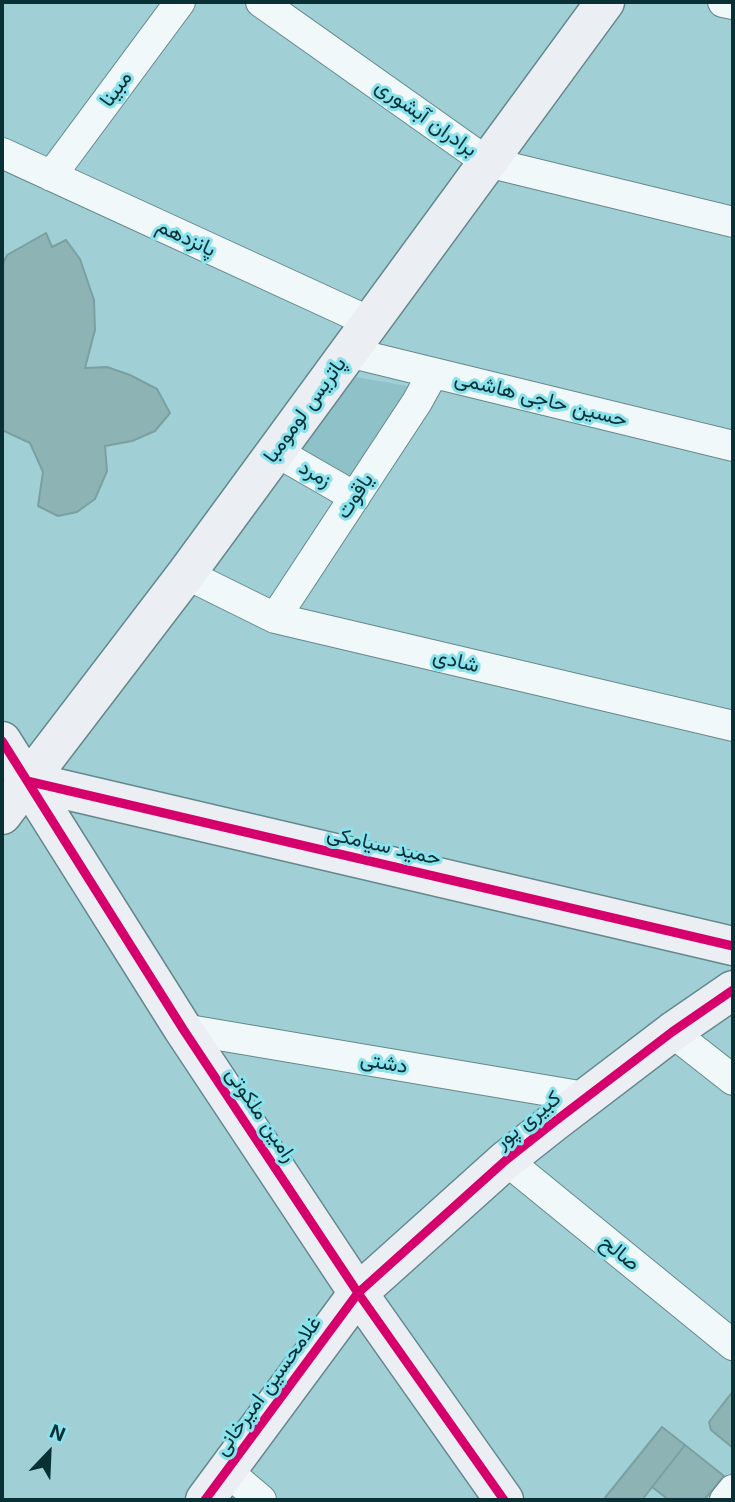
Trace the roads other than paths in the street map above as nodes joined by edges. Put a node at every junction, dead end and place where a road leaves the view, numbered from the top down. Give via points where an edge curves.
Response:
1 (180, 2) edge
2 (605, 2) edge
3 (723, 2) edge
4 (733, 4) edge
5 (275, 6) edge
6 (2, 153) edge
7 (487, 162) junction
8 (51, 176) junction
9 (733, 222) edge
10 (359, 337) junction
11 (433, 373) junction
12 (733, 446) edge
13 (275, 451) junction
14 (355, 497) junction
15 (186, 574) junction
16 (275, 618) junction
17 (733, 726) edge
18 (2, 741) edge
19 (27, 781) junction
20 (2, 815) edge
21 (733, 946) edge
22 (733, 990) edge
23 (183, 1029) junction
24 (672, 1032) junction
25 (733, 1080) edge
26 (584, 1097) junction
27 (506, 1160) junction
28 (358, 1293) junction
29 (733, 1345) edge
30 (216, 1486) edge
31 (733, 1490) edge
32 (261, 1500) edge
33 (504, 1500) edge
34 (725, 1500) edge

1 - 8 street, مبینا
2 - 7 street, پاتریس لومومبا
3 - 4 street
5 - 7 street, برادران آبشوری
6 - 8 street, پانزدهم
7 - 9 street, برادران آبشوری
7 - 10 street, پاتریس لومومبا
8 - 10 street, پانزدهم
10 - 11 street, حسین حاجی هاشمی
10 - 13 street, پاتریس لومومبا
11 - 12 street, حسین حاجی هاشمی
11 - 14 street, یاقوت
13 - 14 street, زمرد
13 - 15 street, پاتریس لومومبا
14 - 16 street, یاقوت
15 - 16 street, شادی
15 - 19 street, پاتریس لومومبا
16 - 17 street, شادی
18 - 19 street, رامین ملکوتی
19 - 20 street, پاتریس لومومبا
19 - 21 street, حمید سیامکی
19 - 23 street, رامین ملکوتی
22 - 24 street, کبیری پور
23 - 26 street, دشتی
23 - 28 street, رامین ملکوتی
24 - 25 street
24 - 26 street, کبیری پور
26 - 27 street, کبیری پور
27 - 28 street, کبیری پور
27 - 29 street, صالح
28 - 30 street, غلامحسین امیرخانی
28 - 33 street, رامین ملکوتی
30 - 32 street
31 - 34 street

